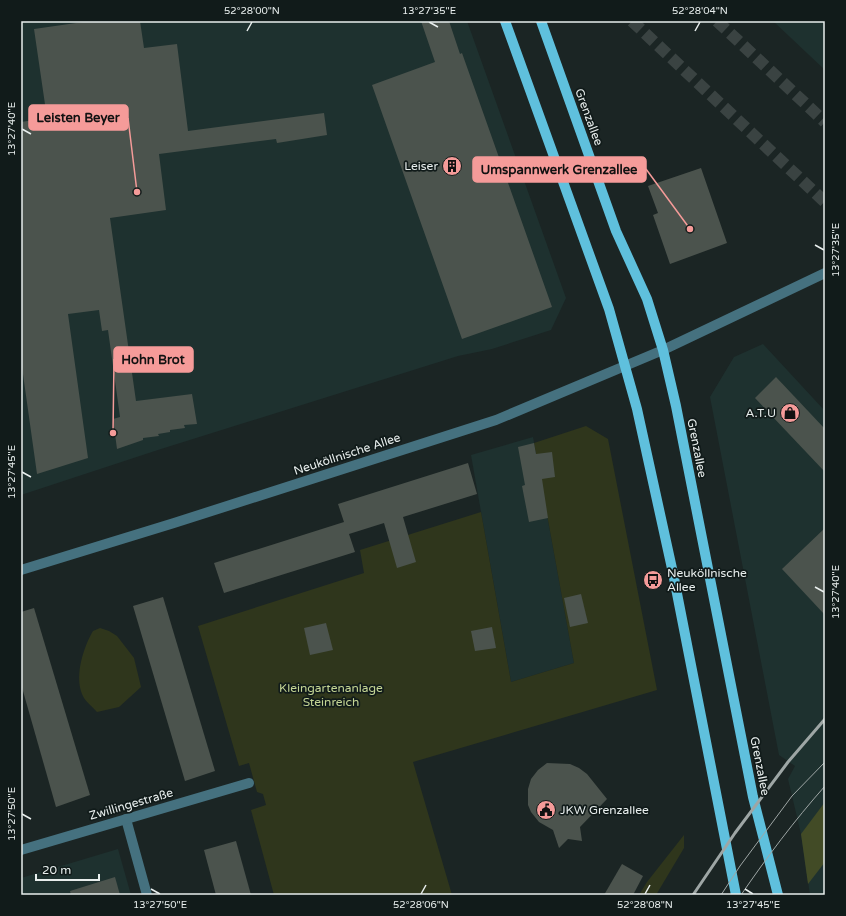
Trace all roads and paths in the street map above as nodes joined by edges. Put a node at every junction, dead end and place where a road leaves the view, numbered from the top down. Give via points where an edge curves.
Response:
1 (505, 21) edge
2 (541, 21) edge
3 (825, 273) edge
4 (663, 350) junction
5 (625, 366) junction
6 (21, 570) edge
7 (249, 783) dead end
8 (126, 819) junction
9 (21, 850) edge
10 (147, 895) edge
11 (736, 895) edge
12 (778, 895) edge

1 - 5 main road via 609,308
2 - 4 main road, Grenzallee via 616,231 647,299
3 - 4 street, Neuköllnische Allee
4 - 5 street, Neuköllnische Allee
4 - 12 main road, Grenzallee via 753,797
5 - 6 street, Neuköllnische Allee via 496,420
5 - 11 main road via 638,409 673,574
7 - 8 street, Zwillingestraße
8 - 9 street, Zwillingestraße
8 - 10 street

